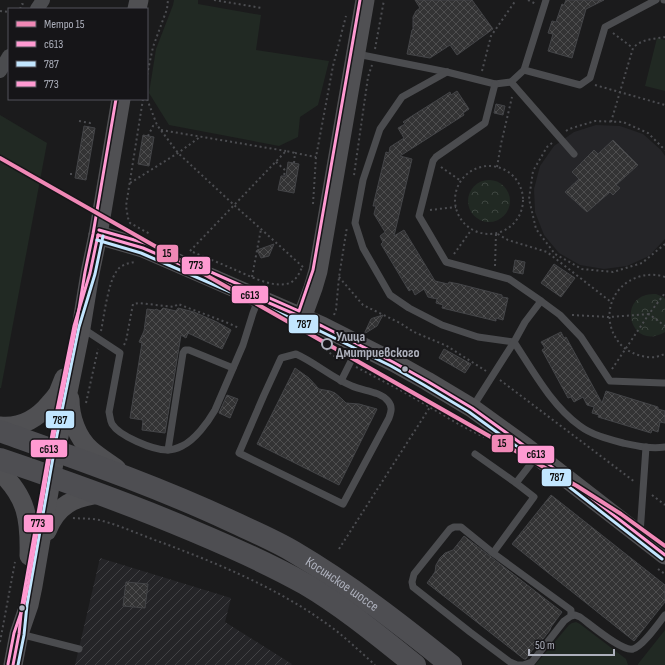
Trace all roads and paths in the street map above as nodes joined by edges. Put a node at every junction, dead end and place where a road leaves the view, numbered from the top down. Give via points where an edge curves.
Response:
1 (168, 0) edge
2 (214, 0) edge
3 (365, 0) edge
4 (384, 0) edge
5 (516, 0) edge
6 (546, 0) edge
7 (656, 0) edge
8 (262, 8) dead end
9 (347, 11) dead end
10 (605, 27) junction
11 (665, 37) edge
12 (633, 48) junction
13 (365, 56) junction
14 (8, 58) edge
15 (148, 69) edge
16 (524, 70) junction
17 (0, 71) edge
18 (447, 72) junction
19 (480, 80) junction
20 (584, 82) junction
21 (495, 84) junction
22 (513, 84) junction
23 (619, 92) junction
24 (122, 100) edge
25 (143, 100) edge
26 (147, 100) edge
27 (665, 105) edge
28 (79, 121) dead end
29 (611, 122) junction
30 (157, 125) junction
31 (89, 127) dead end
32 (160, 130) junction
33 (148, 136) dead end
34 (200, 137) junction
35 (559, 137) junction
36 (665, 150) edge
37 (286, 151) junction
38 (295, 153) junction
39 (178, 154) junction
40 (574, 154) dead end
41 (316, 157) junction
42 (433, 161) junction
43 (276, 162) junction
44 (294, 163) dead end
45 (497, 167) junction
46 (284, 176) dead end
47 (354, 177) dead end
48 (461, 181) junction
49 (130, 183) junction
50 (529, 198) junction
51 (523, 200) junction
52 (313, 205) dead end
53 (234, 206) junction
54 (456, 207) junction
55 (421, 211) junction
56 (347, 223) dead end
57 (261, 229) junction
58 (472, 229) junction
59 (496, 233) junction
60 (98, 235) junction
61 (155, 236) dead end
62 (665, 244) edge
63 (185, 249) dead end
64 (190, 251) junction
65 (304, 261) dead end
66 (137, 262) dead end
67 (448, 262) junction
68 (303, 267) junction
69 (495, 275) junction
70 (252, 277) junction
71 (339, 277) junction
72 (665, 277) edge
73 (665, 293) edge
74 (259, 298) junction
75 (541, 301) junction
76 (611, 302) junction
77 (649, 314) junction
78 (560, 315) junction
79 (609, 317) junction
80 (302, 318) junction
81 (665, 326) edge
82 (77, 327) junction
83 (247, 332) junction
84 (320, 334) junction
85 (99, 340) junction
86 (514, 342) junction
87 (359, 344) junction
88 (625, 348) junction
89 (120, 353) junction
90 (665, 354) edge
91 (349, 364) junction
92 (233, 368) junction
93 (362, 370) dead end
94 (492, 375) junction
95 (607, 377) junction
96 (67, 378) junction
97 (341, 381) junction
98 (665, 383) edge
99 (86, 406) dead end
100 (430, 407) dead end
101 (472, 408) junction
102 (0, 426) edge
103 (0, 431) edge
104 (646, 447) junction
105 (665, 447) edge
106 (53, 450) junction
107 (168, 450) junction
108 (475, 454) dead end
109 (538, 456) junction
110 (0, 459) edge
111 (0, 472) edge
112 (48, 476) junction
113 (135, 481) junction
114 (516, 483) junction
115 (644, 488) junction
116 (101, 494) junction
117 (665, 505) edge
118 (70, 518) dead end
119 (640, 536) junction
120 (339, 549) dead end
121 (493, 553) junction
122 (665, 555) edge
123 (27, 563) junction
124 (665, 615) edge
125 (571, 616) junction
126 (19, 634) junction
127 (0, 642) edge
128 (79, 649) dead end
129 (13, 665) edge
130 (375, 665) edge
131 (415, 665) edge
132 (451, 665) edge

1 - 15 path via 152,47
2 - 8 path
3 - 13 street
4 - 13 path
5 - 19 path via 491,36
6 - 16 lane
7 - 10 lane
9 - 41 path via 333,66
10 - 12 path
10 - 20 lane via 590,78
11 - 12 path via 645,40
12 - 23 path
13 - 18 lane
13 - 47 path via 368,77
13 - 80 street via 318,271
14 - 17 street
16 - 20 lane via 580,86
16 - 22 lane
18 - 19 lane
18 - 86 lane via 402,97 380,129 363,180 355,223 363,248 390,295 442,325 478,337
19 - 21 lane
20 - 23 path
21 - 22 lane
21 - 42 lane via 486,123
22 - 35 lane
22 - 45 path
23 - 27 path
23 - 29 path
24 - 60 street
25 - 49 path
26 - 30 path
28 - 31 path via 90,123
29 - 35 path via 595,121 569,130
29 - 36 path via 623,122 648,133
30 - 32 path
30 - 33 path via 153,126
32 - 34 path
32 - 39 path
34 - 37 path
34 - 39 path
35 - 40 lane
35 - 50 path via 547,147 533,171
37 - 38 path
37 - 43 path
38 - 41 path
38 - 44 path
39 - 49 path
39 - 53 path
41 - 52 path
42 - 48 path
42 - 55 lane
43 - 46 path via 285,170
43 - 53 path
45 - 48 path via 477,168
45 - 51 path via 516,179 522,189
48 - 54 path via 455,198
49 - 61 path via 126,206 130,223
50 - 51 path
50 - 62 path via 536,229 555,254 582,269 613,272 642,263
51 - 59 path via 516,222
53 - 57 path
53 - 64 path
54 - 55 path
54 - 58 path via 459,216
55 - 67 lane via 419,216
56 - 71 path
57 - 68 path
57 - 70 path
58 - 59 path via 479,233
58 - 67 path
59 - 69 path
59 - 76 path via 508,240 547,252
60 - 74 street via 143,248
60 - 82 street
63 - 64 path
64 - 70 path
65 - 68 path
66 - 85 path via 121,266 116,271 109,291
67 - 69 lane
68 - 70 path via 299,275 287,284 275,284
69 - 75 lane via 509,278
71 - 84 path via 336,310
71 - 94 path via 363,305 447,346
72 - 76 path via 645,274 631,279 619,289
73 - 77 path
74 - 80 street
74 - 83 lane
75 - 78 lane
75 - 86 lane
76 - 79 path
77 - 79 path
77 - 81 path
77 - 88 path
78 - 79 path
78 - 95 lane via 581,337
79 - 88 path via 613,334
80 - 84 street
82 - 85 lane
82 - 96 street
83 - 89 path via 178,304 174,307 139,303 133,304 126,341
83 - 92 lane
84 - 87 street
84 - 91 path via 319,343 332,355
85 - 89 lane
85 - 99 path
86 - 94 lane
86 - 104 lane via 551,398 580,427 609,439
87 - 91 lane
87 - 101 street
88 - 90 path via 638,356 655,358
88 - 95 path
89 - 107 lane via 109,412 112,424 134,440
91 - 93 path
91 - 97 lane
92 - 107 lane via 206,425 186,444
92 - 107 lane via 185,350
94 - 101 lane
94 - 115 path
95 - 98 lane via 610,381
96 - 102 street via 46,408 32,420 20,425
96 - 106 street
96 - 113 street via 70,407 82,440 91,450
97 - 97 lane via 382,396 391,404 392,409 343,504 239,453 282,358 296,354
100 - 120 path
101 - 109 street
103 - 106 highway, Косинское шоссе
104 - 105 lane
104 - 115 lane
106 - 112 street
106 - 113 highway, Косинское шоссе
108 - 114 lane
109 - 114 lane
109 - 119 street
110 - 112 highway, Косинское шоссе
111 - 123 street via 17,491 25,508 30,534
112 - 116 highway, Косинское шоссе
112 - 123 street
113 - 132 highway, Косинское шоссе via 206,509 293,551 340,580
114 - 121 lane via 534,497
115 - 117 path
115 - 119 lane
116 - 123 street via 76,500 57,512
116 - 131 highway, Косинское шоссе via 156,515 284,572 330,600
118 - 130 path via 102,521 121,527 208,560 254,581 318,618
119 - 122 street
121 - 125 lane via 571,610
121 - 125 lane via 461,527 454,527 414,574 413,587 517,665 532,662 564,621
123 - 126 street via 29,605
123 - 127 path
124 - 125 lane via 642,643 630,650 616,644 580,617
126 - 128 lane
126 - 129 street

